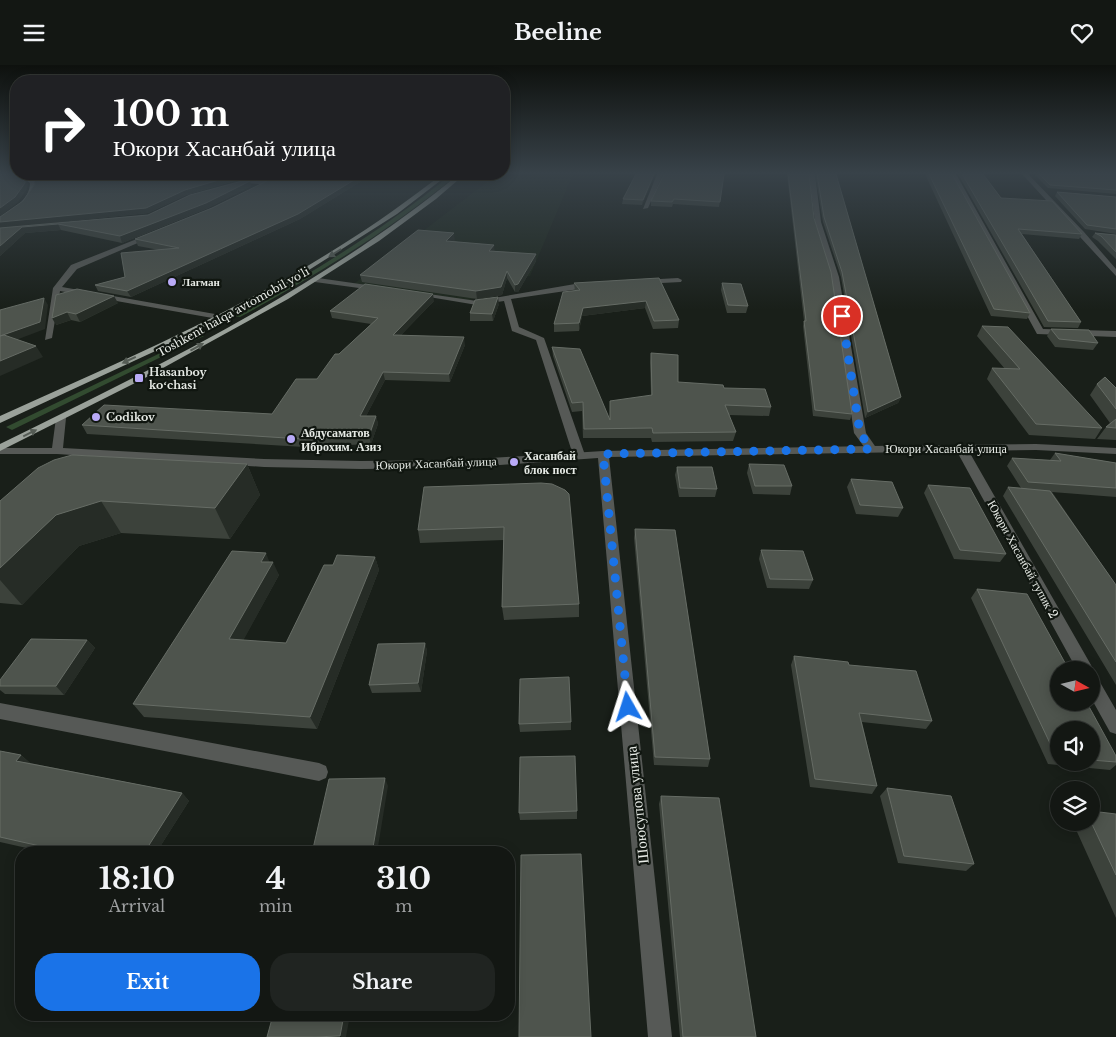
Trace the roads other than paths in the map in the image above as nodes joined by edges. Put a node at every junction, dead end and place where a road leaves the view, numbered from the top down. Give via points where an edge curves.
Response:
1 (385, 219) edge
2 (405, 219) edge
3 (818, 219) edge
4 (978, 219) edge
5 (1070, 219) edge
6 (158, 232) edge
7 (1082, 233) junction
8 (1091, 234) edge
9 (1116, 274) edge
10 (318, 280) junction
11 (678, 280) dead end
12 (631, 282) edge
13 (603, 284) edge
14 (57, 288) junction
15 (392, 291) edge
16 (402, 292) edge
17 (507, 298) junction
18 (215, 317) junction
19 (204, 323) junction
20 (230, 329) junction
21 (1116, 334) edge
22 (48, 338) dead end
23 (61, 418) junction
24 (0, 420) edge
25 (0, 449) edge
26 (871, 449) junction
27 (961, 449) junction
28 (57, 451) junction
29 (1116, 451) edge
30 (603, 454) junction
31 (579, 455) junction
32 (1080, 661) edge
33 (1100, 697) edge
34 (0, 711) edge
35 (1116, 726) edge
36 (319, 772) dead end
37 (660, 1037) edge

1 -> 18 highway, Toshkent halqa avtomobil yo'li via 332,254
2 - 10 highway, Toshkent halqa avtomobil yo'li
3 - 26 street via 835,277 860,433
4 - 21 street via 1040,332
5 - 7 street
6 - 14 street via 74,267
7 - 8 street
7 - 9 street
10 - 15 street
10 - 20 highway, Toshkent halqa avtomobil yo'li
11 - 12 street
13 - 17 street via 575,285
14 - 18 street
14 - 22 street
16 - 17 street via 477,303
17 - 31 street via 515,329 540,338
18 - 19 highway, Toshkent halqa avtomobil yo'li
19 - 20 highway
19 -> 24 highway, Toshkent halqa avtomobil yo'li
23 -> 20 highway, Toshkent halqa avtomobil yo'li
25 -> 23 highway, Toshkent halqa avtomobil yo'li
23 - 28 street
25 - 28 street, Юкори Хасанбай улица
26 - 27 street, Юкори Хасанбай улица
26 - 30 street, Юкори Хасанбай улица
27 - 29 street, Юкори Хасанбай улица
27 - 32 street, Юкори Хасанбай тупик 2
28 - 31 street, Юкори Хасанбай улица via 361,465 459,464
30 - 31 street, Юкори Хасанбай улица
30 - 37 street, Шоюсупова улица
33 - 35 street
34 - 36 street

